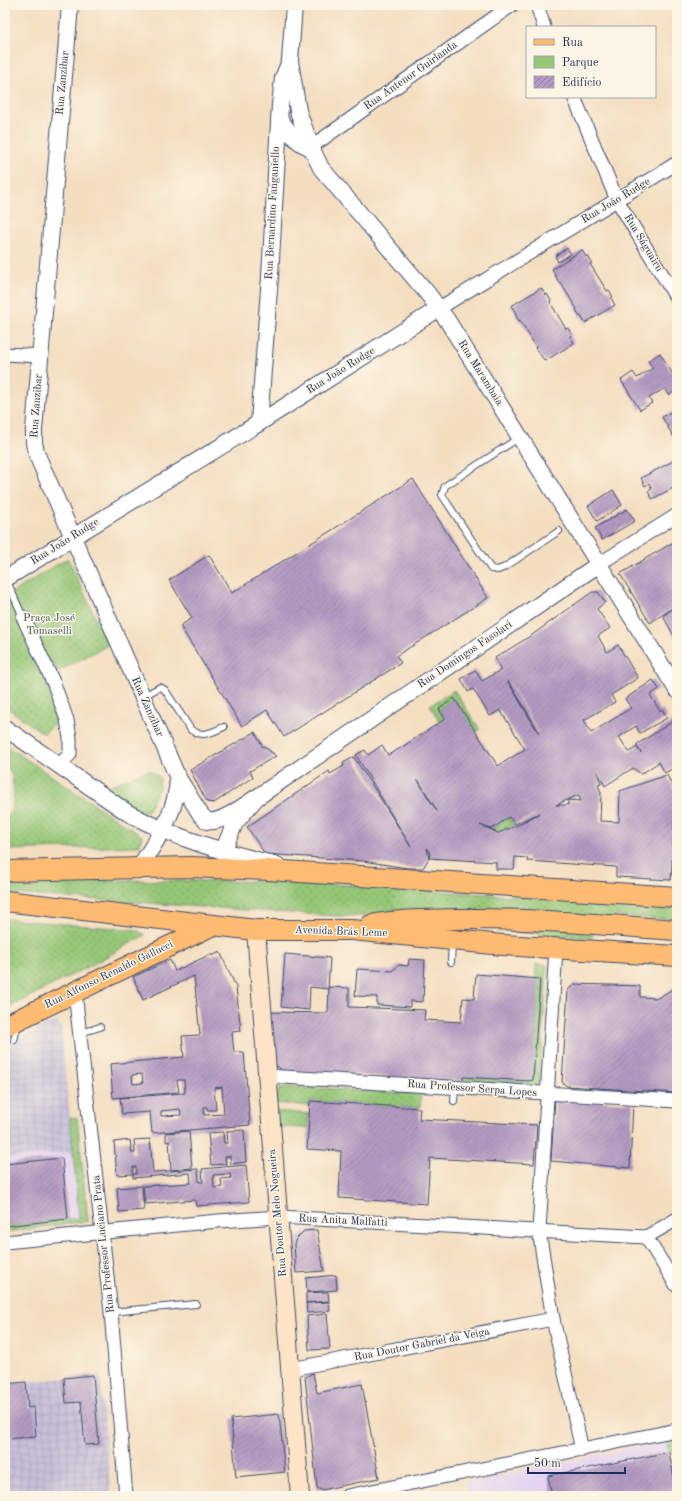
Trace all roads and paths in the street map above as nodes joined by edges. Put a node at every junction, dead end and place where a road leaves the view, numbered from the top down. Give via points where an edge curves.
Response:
1 (70, 5) edge
2 (294, 5) edge
3 (512, 5) edge
4 (537, 5) edge
5 (544, 26) edge
6 (290, 61) junction
7 (574, 98) edge
8 (279, 120) junction
9 (311, 147) junction
10 (677, 163) edge
11 (617, 200) junction
12 (677, 298) edge
13 (438, 309) junction
14 (5, 354) edge
15 (41, 356) junction
16 (258, 422) junction
17 (514, 441) junction
18 (677, 515) edge
19 (559, 531) dead end
20 (73, 537) junction
21 (598, 564) junction
22 (5, 579) edge
23 (23, 617) joint
24 (677, 690) edge
25 (142, 696) junction
26 (224, 727) dead end
27 (5, 728) edge
28 (59, 766) junction
29 (178, 778) junction
30 (256, 798) junction
31 (201, 815) joint
32 (163, 830) junction
33 (223, 851) junction
34 (139, 868) junction
35 (5, 871) edge
36 (309, 872) junction
37 (677, 897) edge
38 (5, 901) edge
39 (213, 925) junction
40 (256, 930) junction
41 (352, 930) junction
42 (677, 930) edge
43 (453, 940) junction
44 (556, 948) junction
45 (677, 956) edge
46 (451, 962) dead end
47 (75, 992) junction
48 (100, 1027) dead end
49 (13, 1029) edge
50 (80, 1033) junction
51 (267, 1076) junction
52 (455, 1088) junction
53 (547, 1093) junction
54 (454, 1101) dead end
55 (677, 1101) edge
56 (279, 1217) junction
57 (677, 1219) edge
58 (538, 1231) junction
59 (103, 1232) junction
60 (646, 1237) junction
61 (5, 1242) edge
62 (677, 1286) edge
63 (196, 1304) dead end
64 (111, 1312) junction
65 (553, 1319) junction
66 (291, 1369) junction
67 (677, 1430) edge
68 (582, 1450) junction
69 (126, 1496) edge
70 (300, 1496) edge
71 (347, 1496) edge

1 - 15 street, Rua Zanzibar
2 - 6 street, Rua Bernardino Fanganiello
3 - 9 street, Rua Antenor Guirlanda
4 - 5 street
6 - 8 street, Rua Bernardino Fanganiello via 283,78
6 - 9 street, Rua Marambaia via 298,111
7 - 11 street, Rua Ságuairu
8 - 9 street via 300,141
8 - 16 street, Rua Bernardino Fanganiello
9 - 13 street, Rua Marambaia via 321,168
10 - 11 street, Rua João Rudge
11 - 12 street, Rua Ságuairu
11 - 13 street, Rua João Rudge
13 - 16 street, Rua João Rudge
13 - 17 street, Rua Marambaia via 447,320
14 - 15 street
15 - 20 street, Rua Zanzibar via 34,443 42,469
16 - 20 street, Rua João Rudge
17 - 19 lane via 445,486 442,495 491,569 498,570
17 - 21 street, Rua Marambaia
18 - 21 street, Rua Domingos Fasolari
20 - 22 street, Rua João Rudge
20 - 25 street, Rua Zanzibar
21 - 24 street, Rua Marambaia
21 - 30 street, Rua Domingos Fasolari
22 - 23 lane
23 - 28 street via 54,684 67,720 70,754
25 - 26 lane via 160,687 165,690 191,730 197,734 204,735
25 - 29 street, Rua Zanzibar
27 - 28 street
28 - 32 street via 128,813
29 - 31 street, Rua Zanzibar
29 - 32 street, Rua Zanzibar via 176,800
30 - 31 street, Rua Domingos Fasolari via 215,821 207,821
30 - 33 street, Rua Domingos Fasolari via 235,822
32 - 33 street
32 - 34 street, Rua Zanzibar
33 - 36 street
34 - 35 main road
34 - 36 main road via 190,867
36 - 37 main road
38 - 39 main road, Avenida Brás Leme
39 - 40 main road, Avenida Brás Leme
39 - 47 main road, Rua Alfonso Renaldo Gallucci
40 - 41 main road, Avenida Brás Leme
40 - 51 main road, Rua Doutor Melo Nogueira
41 - 42 main road via 391,921 489,919
41 - 43 main road, Avenida Brás Leme
43 - 44 main road, Avenida Brás Leme
43 - 46 lane
44 - 45 main road, Avenida Brás Leme
44 - 53 street
47 - 49 main road, Rua Alfonso Renaldo Gallucci
47 - 50 street, Rua Professor Luciano Prata
48 - 50 lane
50 - 59 street, Rua Professor Luciano Prata
51 - 52 street, Rua Professor Serpa Lopes
51 - 56 main road, Rua Doutor Melo Nogueira via 276,1151
52 - 53 street, Rua Professor Serpa Lopes
52 - 54 lane
53 - 55 street, Rua Professor Serpa Lopes
53 - 58 street
56 - 58 street, Rua Anita Malfatti
56 - 59 street, Rua Anita Malfatti
56 - 66 main road, Rua Doutor Melo Nogueira
57 - 60 street
58 - 60 street, Rua Anita Malfatti
58 - 65 street
59 - 61 street, Rua Anita Malfatti
59 - 64 street, Rua Professor Luciano Prata
60 - 62 street
63 - 64 lane
64 - 69 street, Rua Professor Luciano Prata
65 - 66 street, Rua Doutor Gabriel da Veiga
65 - 68 street
66 - 70 main road, Rua Doutor Melo Nogueira
67 - 68 street
68 - 71 street

